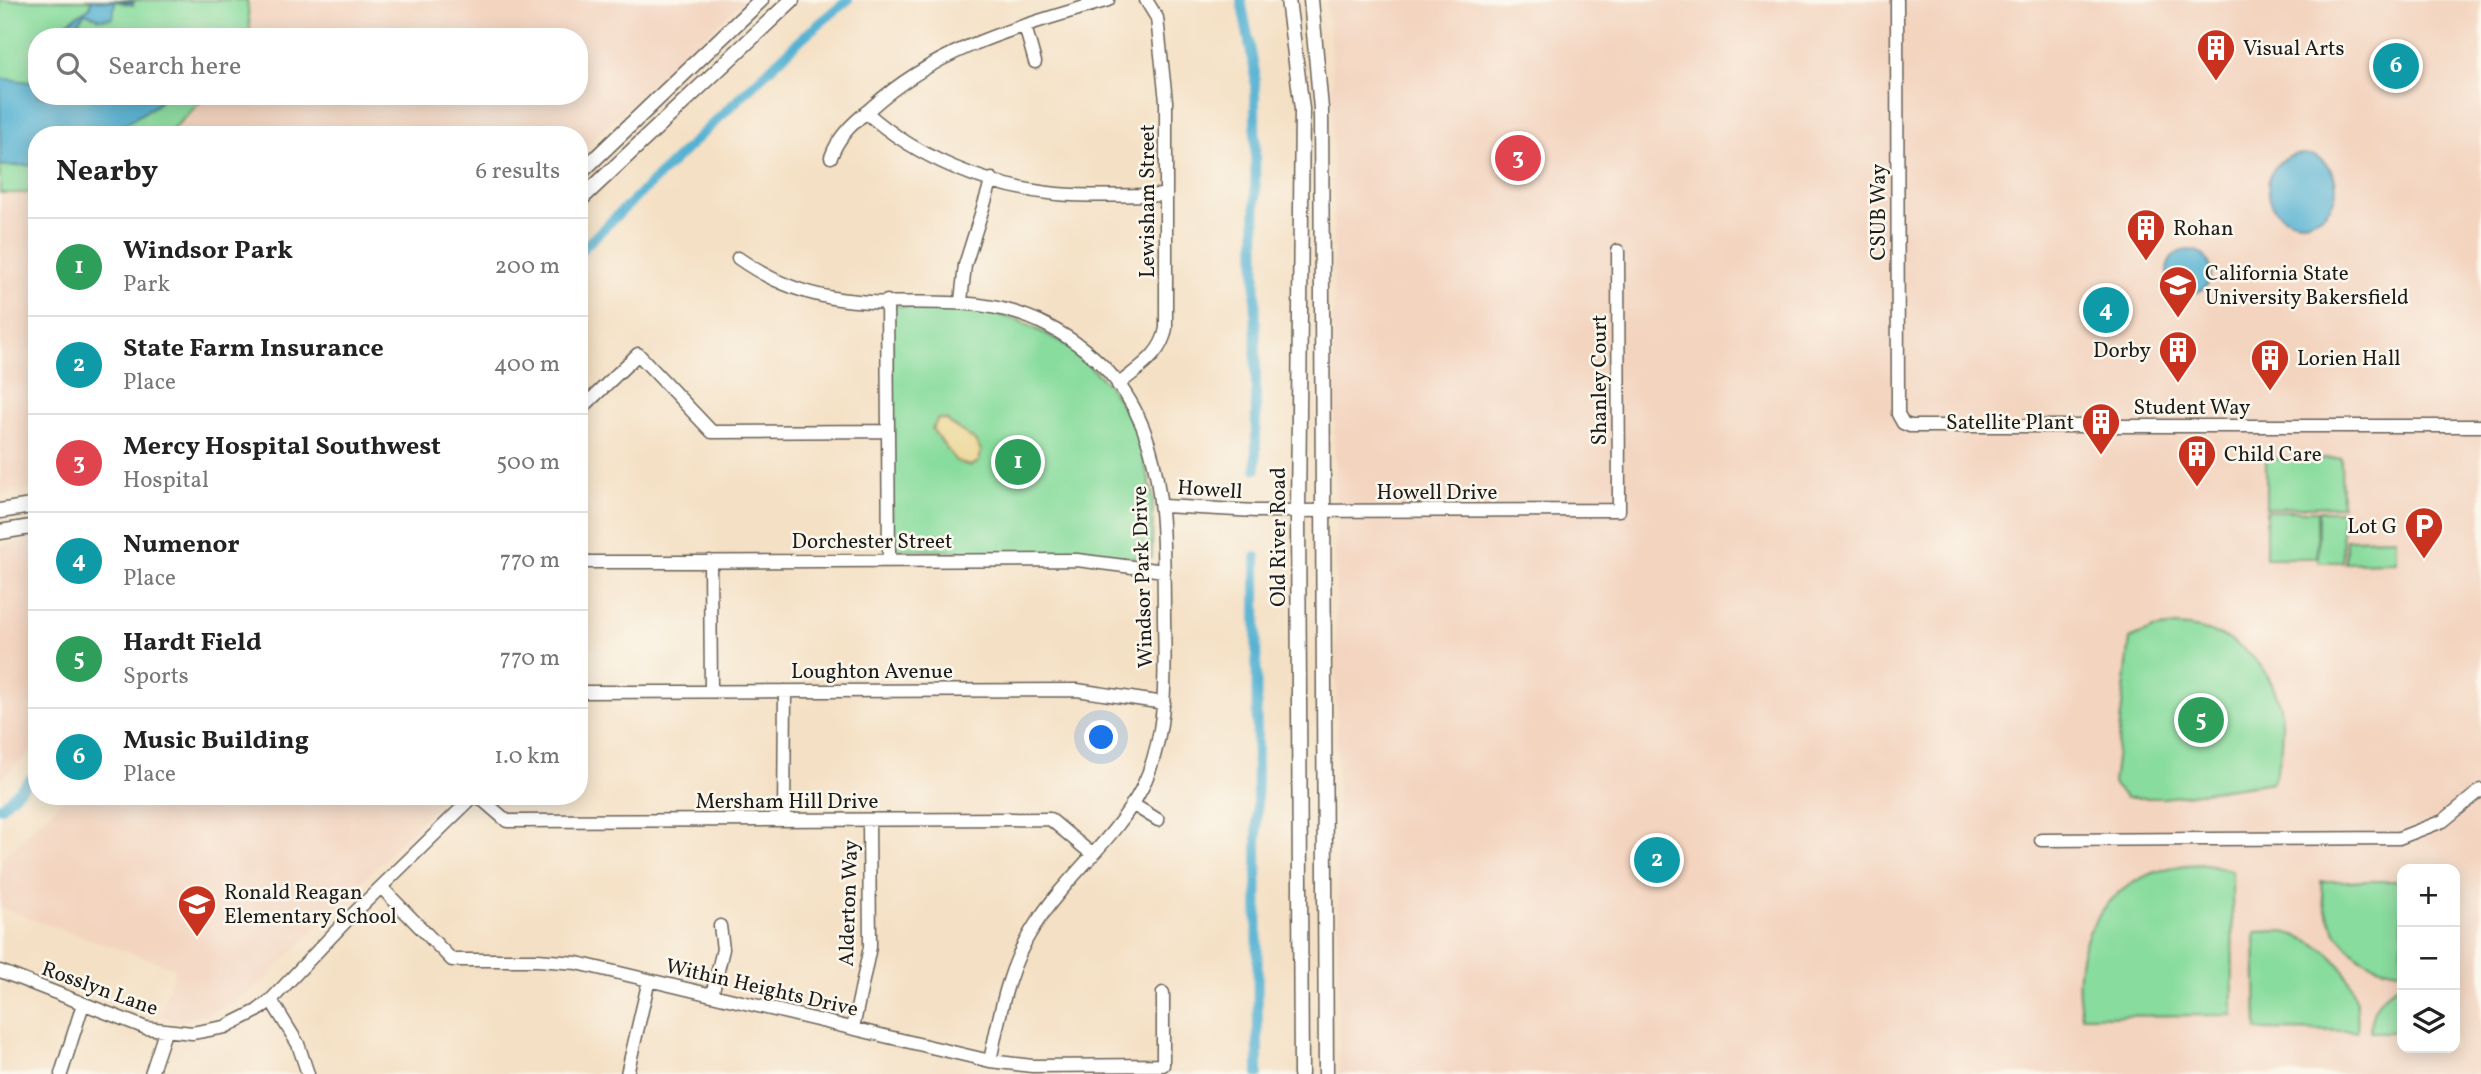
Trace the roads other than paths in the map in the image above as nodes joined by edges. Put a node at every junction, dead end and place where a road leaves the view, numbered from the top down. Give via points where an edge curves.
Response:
1 (761, 0) edge
2 (792, 0) edge
3 (1108, 0) edge
4 (1146, 0) edge
5 (1288, 0) edge
6 (1311, 0) edge
7 (1897, 0) edge
8 (1025, 26) junction
9 (1035, 62) dead end
10 (866, 113) junction
11 (831, 157) dead end
12 (588, 165) edge
13 (1301, 167) junction
14 (992, 179) junction
15 (588, 193) edge
16 (1165, 195) junction
17 (1322, 249) junction
18 (1618, 251) dead end
19 (738, 258) dead end
20 (887, 301) junction
21 (961, 301) junction
22 (1118, 385) junction
23 (588, 402) edge
24 (1903, 423) joint
25 (2481, 426) edge
26 (888, 431) junction
27 (28, 506) edge
28 (1163, 506) junction
29 (1619, 510) joint
30 (0, 511) edge
31 (1256, 512) joint
32 (1298, 512) junction
33 (1323, 512) junction
34 (28, 527) edge
35 (0, 532) edge
36 (889, 560) junction
37 (710, 561) junction
38 (588, 562) edge
39 (1164, 571) junction
40 (710, 691) junction
41 (785, 691) junction
42 (588, 692) edge
43 (1164, 703) junction
44 (2481, 790) edge
45 (1132, 804) junction
46 (467, 805) edge
47 (487, 805) edge
48 (784, 820) junction
49 (869, 820) junction
50 (1158, 820) dead end
51 (2041, 840) dead end
52 (1093, 855) junction
53 (381, 887) junction
54 (720, 926) dead end
55 (0, 971) edge
56 (649, 980) junction
57 (1163, 993) dead end
58 (712, 995) junction
59 (271, 1000) junction
60 (83, 1004) junction
61 (853, 1028) junction
62 (165, 1032) junction
63 (990, 1061) junction
64 (1056, 1070) edge
65 (61, 1074) edge
66 (151, 1074) edge
67 (308, 1074) edge
68 (627, 1074) edge
69 (1301, 1074) edge
70 (1326, 1074) edge

1 - 12 main road
2 - 15 main road
3 - 8 street
4 - 16 street, Lewisham Street via 1157,18 1164,68
5 - 13 main road, Old River Road via 1302,109
6 - 17 main road via 1321,97
7 - 24 street, CSUB Way via 1898,414
8 - 9 street
8 - 10 street via 979,40 931,63
10 - 11 street via 838,137
10 - 14 street via 927,157
13 - 17 main road via 1310,185 1309,238
13 - 32 main road, Old River Road
14 - 16 street via 1053,194
14 - 21 street via 965,265
16 - 22 street, Lewisham Street via 1164,342
17 - 33 main road
18 - 29 street, Shanley Court
19 - 20 street, Windsor Park Drive via 770,278 812,294
20 - 21 street, Windsor Park Drive
20 - 26 street
21 - 22 street, Windsor Park Drive via 1010,310 1049,326 1086,351
22 - 28 street, Windsor Park Drive via 1150,443
23 - 26 street via 638,354 712,432
24 - 25 street, Student Way
26 - 36 street
27 - 30 main road
28 - 31 street, Howell
28 - 39 street, Windsor Park Drive
29 - 33 street, Howell Drive
31 - 32 street, Howell Drive
32 - 33 street, Howell Drive
32 - 69 main road, Old River Road
33 - 70 main road
34 - 35 main road
36 - 37 street, Dorchester Street
36 - 39 street, Dorchester Street via 1077,560
37 - 38 street, Dorchester Street
37 - 40 street
39 - 43 street, Windsor Park Drive
40 - 41 street, Loughton Avenue
40 - 42 street, Loughton Avenue
41 - 43 street, Loughton Avenue via 1077,690
41 - 48 street
43 - 45 street, Windsor Park Drive via 1158,746
44 - 51 street via 2443,821 2399,838
45 - 50 street
45 - 52 street, Windsor Park Drive
46 - 53 street, Rosslyn Lane
47 - 48 street, Mersham Hill Drive via 507,821
48 - 49 street, Mersham Hill Drive
49 - 52 street, Mersham Hill Drive via 1051,819
49 - 61 street, Alderton Way via 870,947
52 - 63 street, Windsor Park Drive via 1046,909 1023,946 1008,983
53 - 56 street, Within Heights Drive via 452,960 556,960
53 - 59 street, Rosslyn Lane
54 - 58 street via 723,949
55 - 60 street, Rosslyn Lane
56 - 58 street, Within Heights Drive
56 - 68 street
57 - 64 street, Within Heights Drive via 1163,1065
58 - 61 street, Within Heights Drive
59 - 62 street, Rosslyn Lane via 225,1027
59 - 67 street via 298,1044
60 - 62 street, Rosslyn Lane
60 - 65 street
61 - 63 street, Within Heights Drive
62 - 66 street
63 - 64 street, Within Heights Drive

